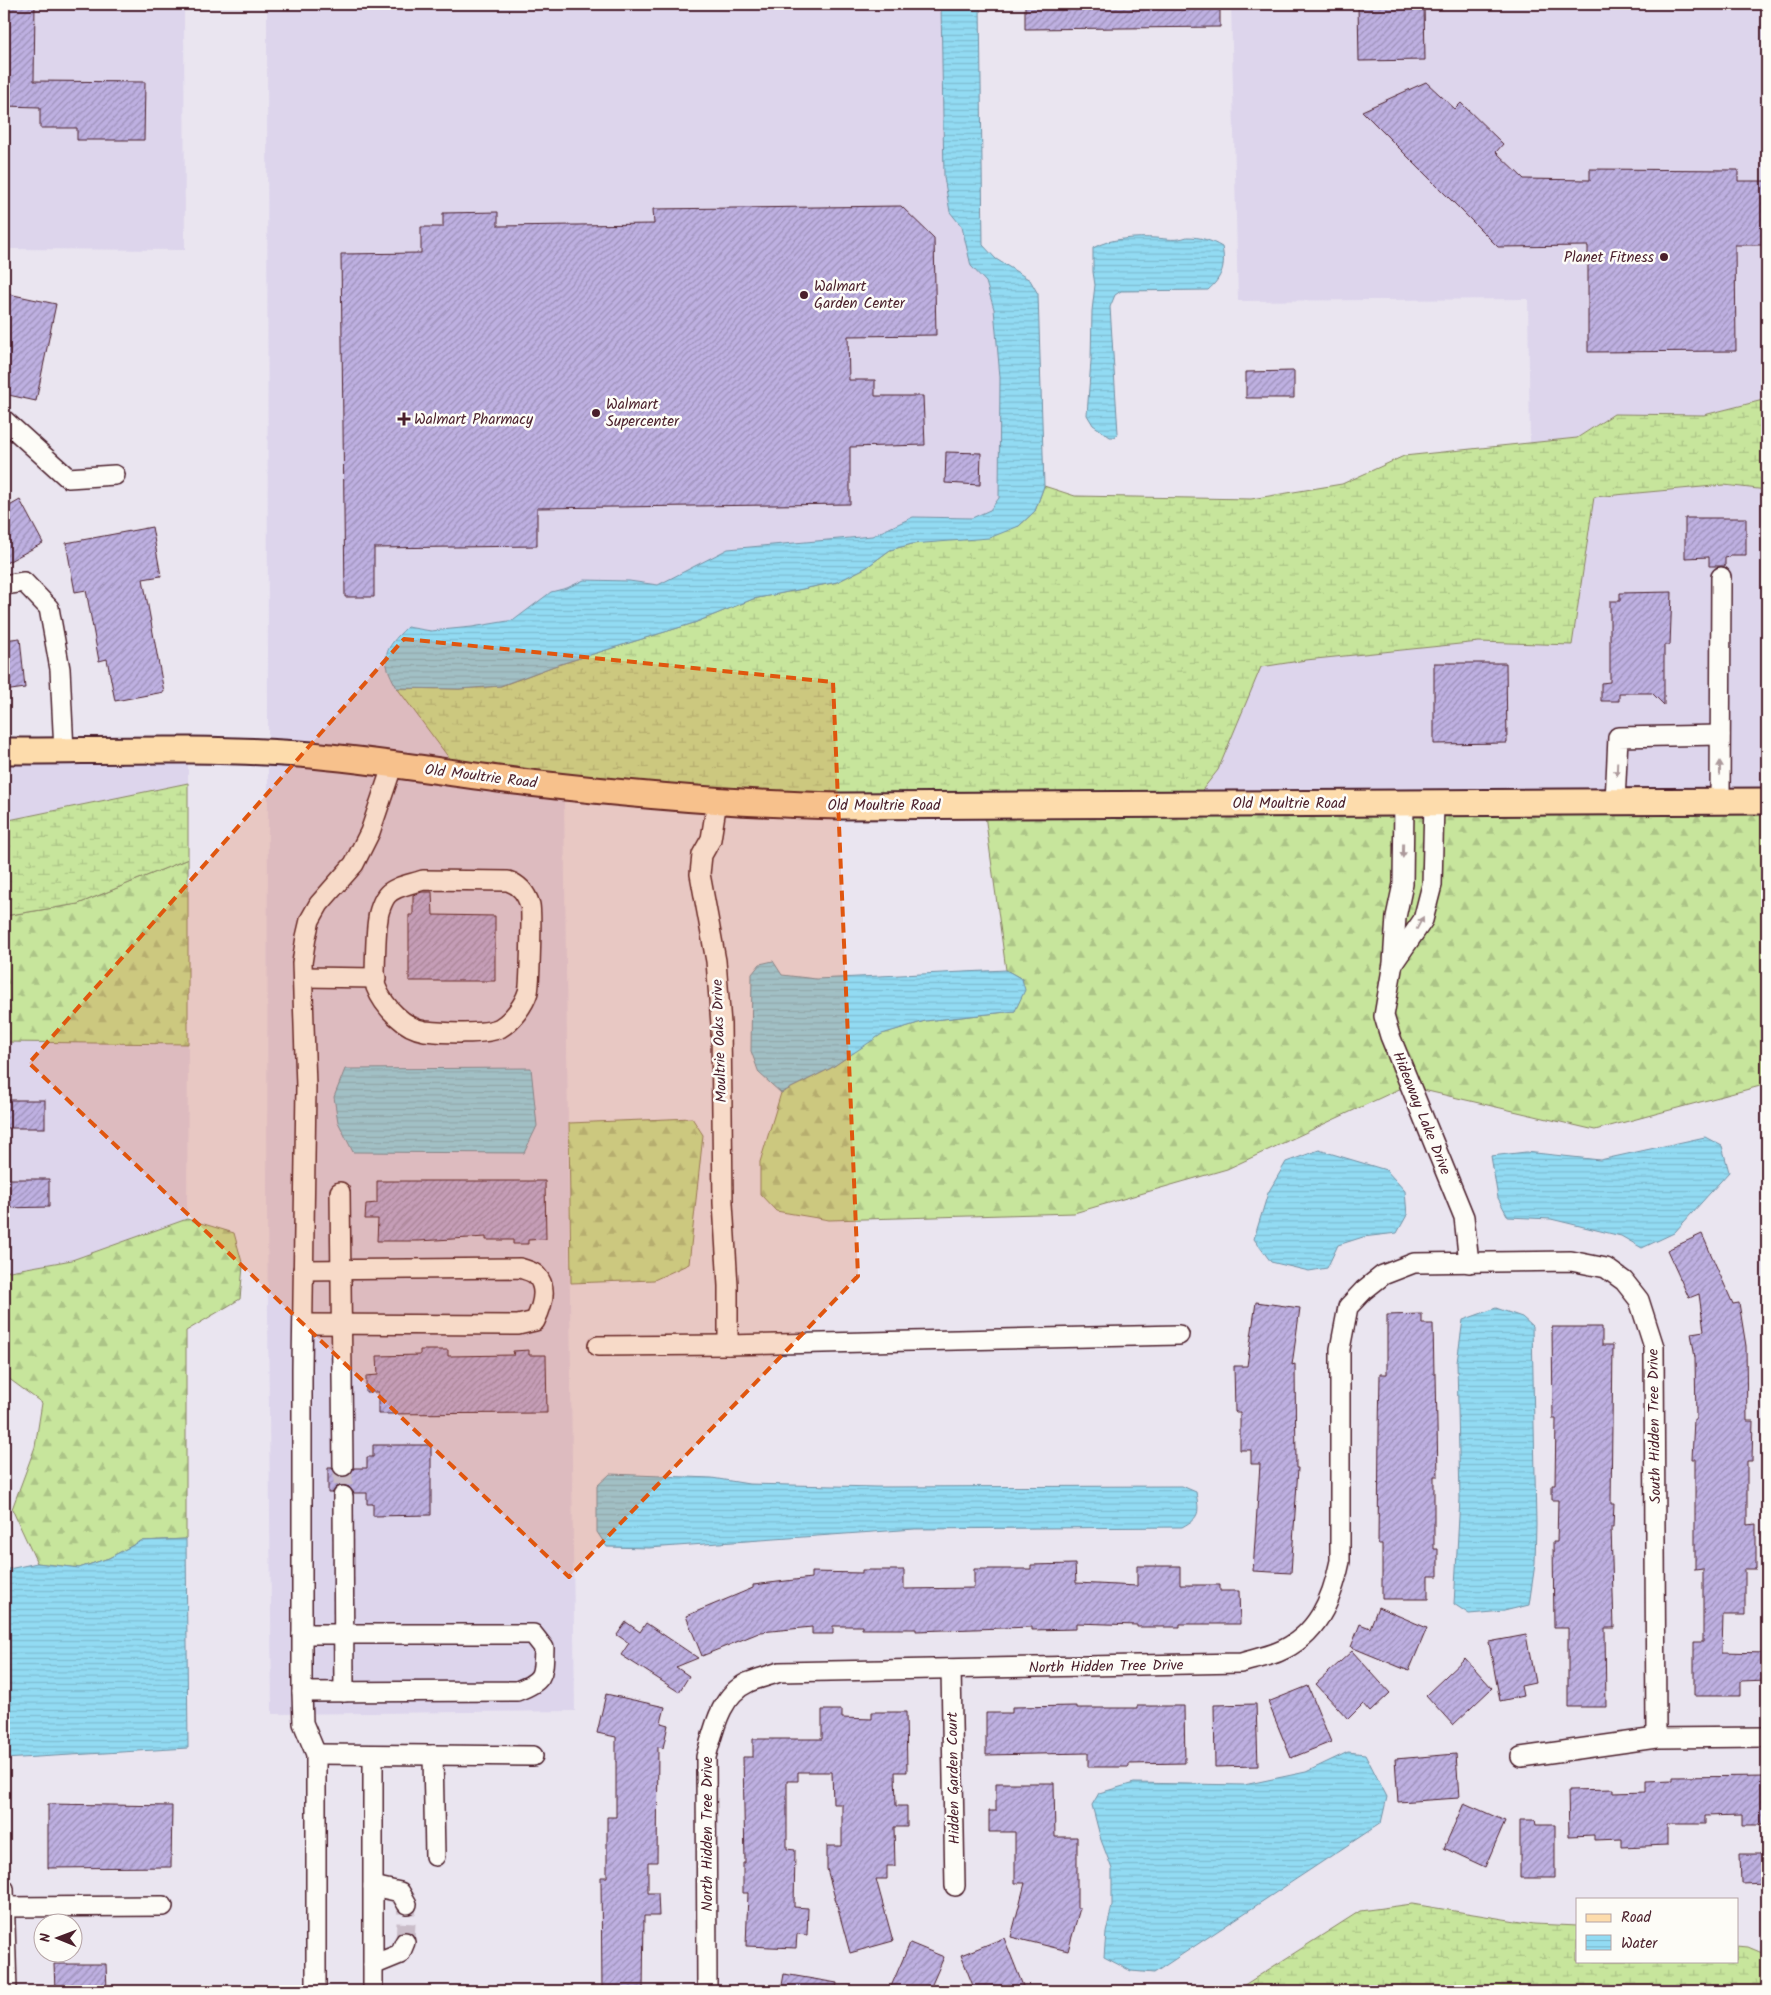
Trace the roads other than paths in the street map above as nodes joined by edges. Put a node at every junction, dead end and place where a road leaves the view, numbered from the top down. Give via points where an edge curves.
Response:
1 (4, 420) edge
2 (115, 475) dead end
3 (1721, 577) dead end
4 (4, 585) edge
5 (1720, 735) junction
6 (4, 751) edge
7 (64, 751) junction
8 (393, 764) junction
9 (717, 801) junction
10 (1720, 801) junction
11 (1767, 801) edge
12 (1616, 802) junction
13 (1404, 803) junction
14 (1434, 803) junction
15 (1394, 964) junction
16 (303, 977) junction
17 (376, 978) junction
18 (340, 1192) dead end
19 (1469, 1262) junction
20 (303, 1270) junction
21 (341, 1270) junction
22 (303, 1324) junction
23 (342, 1324) junction
24 (1179, 1335) dead end
25 (728, 1345) junction
26 (598, 1346) dead end
27 (343, 1466) tunnel mouth
28 (343, 1496) tunnel mouth
29 (302, 1634) junction
30 (344, 1634) junction
31 (951, 1669) junction
32 (302, 1692) junction
33 (344, 1692) junction
34 (1767, 1737) edge
35 (1656, 1738) junction
36 (316, 1754) junction
37 (373, 1755) junction
38 (433, 1755) junction
39 (533, 1756) dead end
40 (1521, 1757) dead end
41 (435, 1856) dead end
42 (373, 1886) junction
43 (955, 1886) dead end
44 (4, 1901) edge
45 (407, 1904) dead end
46 (163, 1906) dead end
47 (405, 1942) tunnel mouth
48 (373, 1966) junction
49 (707, 1988) dead end
50 (7, 1991) edge
51 (316, 1991) edge
52 (373, 1991) edge

1 - 2 street via 68,478
3 - 5 street
4 - 7 street via 24,582 49,608 60,669
10 -> 5 street
5 -> 12 street via 1618,737
6 - 7 main road, Old Moultrie Road
7 - 8 main road, Old Moultrie Road via 234,751
8 - 9 main road, Old Moultrie Road via 528,783
8 - 16 street via 370,832 354,864 310,920
9 - 13 main road, Old Moultrie Road via 841,806
9 - 25 street, Moultrie Oaks Drive via 711,839 702,855 700,874 716,961 720,1008
10 - 11 main road, Old Moultrie Road
10 - 12 main road, Old Moultrie Road
12 - 14 main road, Old Moultrie Road
13 - 14 main road, Old Moultrie Road
13 -> 15 street, Hideaway Lake Drive via 1403,884 1396,917
15 -> 14 street, Hideaway Lake Drive via 1423,920 1432,885
15 - 19 street, Hideaway Lake Drive via 1384,1016 1464,1217
16 - 17 street
16 - 20 street via 306,1088
17 - 17 street via 378,917 387,895 423,880 508,881 517,884 525,893 530,908 529,991 513,1017 502,1027 489,1033 424,1031 412,1027 398,1018 386,1003 376,986
18 - 21 street
19 - 31 street, North Hidden Tree Drive via 1414,1263 1383,1275 1348,1307 1340,1349 1340,1561 1325,1611 1308,1634 1279,1652 1242,1663
19 - 35 street, South Hidden Tree Drive via 1571,1261 1606,1268 1624,1281 1639,1300 1654,1347
20 - 21 street
20 - 22 street
21 - 23 street
21 - 23 street via 520,1268 535,1274 543,1287 543,1305 535,1321 518,1325
22 - 23 street
22 - 29 street
23 - 27 street
24 - 25 street
25 - 26 street
28 - 30 street
29 - 30 street
29 - 32 street
30 - 33 street
30 - 33 street via 533,1634 544,1648 543,1674 532,1686 517,1691
31 - 43 street, Hidden Garden Court
31 - 49 street, North Hidden Tree Drive via 779,1672 747,1683 726,1701 706,1757
32 - 33 street
32 - 36 street via 303,1723
34 - 35 street
35 - 40 street
36 - 37 street
36 - 51 street
37 - 38 street
37 - 42 street
38 - 39 street
38 - 41 street
42 - 45 street via 400,1892
42 - 48 street
44 - 46 street
44 - 50 street
47 - 48 street via 400,1954
48 - 52 street

